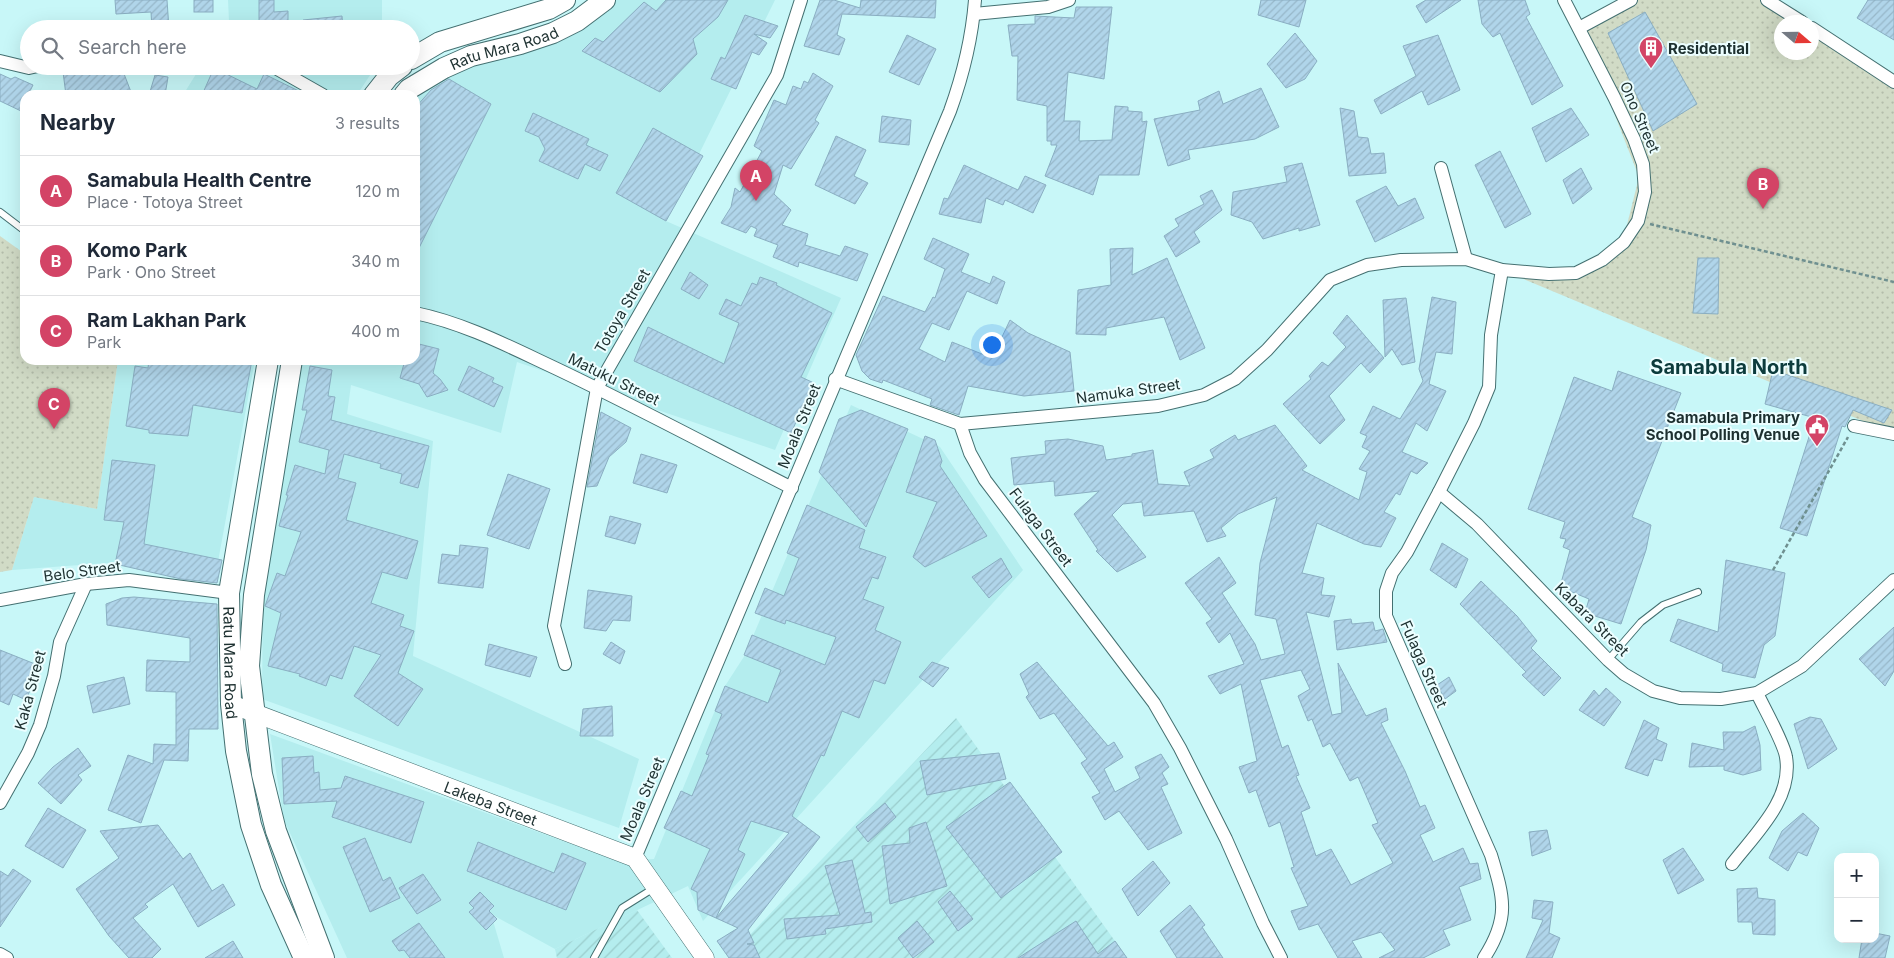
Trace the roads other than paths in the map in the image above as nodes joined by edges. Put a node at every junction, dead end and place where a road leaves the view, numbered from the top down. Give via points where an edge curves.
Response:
1 (565, 0) edge
2 (605, 0) edge
3 (801, 0) edge
4 (975, 0) edge
5 (1069, 0) edge
6 (1564, 0) edge
7 (1631, 0) edge
8 (1767, 0) edge
9 (974, 14) junction
10 (1791, 15) edge
11 (1579, 28) junction
12 (1819, 33) edge
13 (420, 54) edge
14 (0, 61) edge
15 (20, 66) edge
16 (288, 75) edge
17 (391, 75) edge
18 (1894, 82) edge
19 (314, 90) edge
20 (378, 90) edge
21 (408, 90) edge
22 (1441, 168) dead end
23 (0, 212) edge
24 (20, 227) edge
25 (1466, 259) junction
26 (1502, 270) junction
27 (420, 314) edge
28 (267, 365) edge
29 (291, 365) edge
30 (836, 379) junction
31 (597, 388) junction
32 (960, 424) junction
33 (1854, 426) road end
34 (1894, 434) edge
35 (792, 488) junction
36 (1439, 492) junction
37 (1894, 580) edge
38 (86, 584) junction
39 (1698, 592) dead end
40 (229, 593) junction
41 (254, 595) junction
42 (0, 600) edge
43 (1608, 660) junction
44 (565, 664) dead end
45 (1757, 693) junction
46 (231, 704) junction
47 (253, 712) junction
48 (0, 803) edge
49 (634, 858) junction
50 (1732, 864) dead end
51 (655, 887) junction
52 (0, 954) edge
53 (7, 958) edge
54 (304, 958) edge
55 (324, 958) edge
56 (594, 958) edge
57 (705, 958) edge
58 (1281, 958) edge
59 (1484, 958) edge

1 - 13 highway, Ratu Mara Road via 549,9 440,42
2 - 21 highway, Ratu Mara Road via 577,21 553,33 471,56
3 - 31 street, Totoya Street via 777,75
4 - 9 street, Moala Street
5 - 9 street via 1048,7
6 - 11 street, Ono Street
7 - 11 street
8 - 10 street
9 - 30 street, Moala Street via 961,79 950,111
11 - 26 street, Ono Street via 1634,139 1643,164 1645,192 1638,221 1624,242 1610,254 1576,273
12 - 18 street
14 - 15 street
16 - 19 street
17 - 20 highway
22 - 25 street
23 - 24 lane
25 - 26 street, Namuka Street
25 - 32 street, Namuka Street via 1375,263 1330,280 1268,350 1235,379 1204,395 1158,406
26 - 36 street, Fulaga Street via 1491,335 1489,387
27 - 31 street, Matuku Street via 451,322
28 - 40 highway, Ratu Mara Road
29 - 41 highway, Ratu Mara Road
30 - 32 street, Namuka Street
30 - 35 street, Moala Street
31 - 35 street, Matuku Street
31 - 44 street, Totoya Street via 554,626
32 - 58 street, Fulaga Street via 970,453 985,480 1154,703 1226,839
33 - 34 street
35 - 49 street, Moala Street
36 - 43 street, Kabara Street via 1477,524
36 - 59 street, Fulaga Street via 1392,573 1386,591 1386,616 1491,855 1503,895 1500,928
37 - 45 street, Kabara Street via 1802,666
38 - 40 street, Belo Street via 129,580
38 - 42 street, Belo Street
38 - 48 street, Kaka Street via 60,642 40,726
39 - 43 lane via 1663,605 1641,622
40 - 41 highway
40 - 46 highway, Ratu Mara Road
41 - 47 highway, Ratu Mara Road via 249,666
43 - 45 street, Kabara Street via 1652,691 1680,698 1721,699
45 - 50 street via 1786,756 1786,786 1773,811
46 - 47 main road, Lakeba Street
46 - 54 highway, Ratu Mara Road via 238,759 254,835 271,885
47 - 49 main road, Lakeba Street
47 - 55 highway, Ratu Mara Road via 262,774 276,830
49 - 51 main road
51 - 56 lane via 622,908
51 - 57 main road
52 - 53 street

